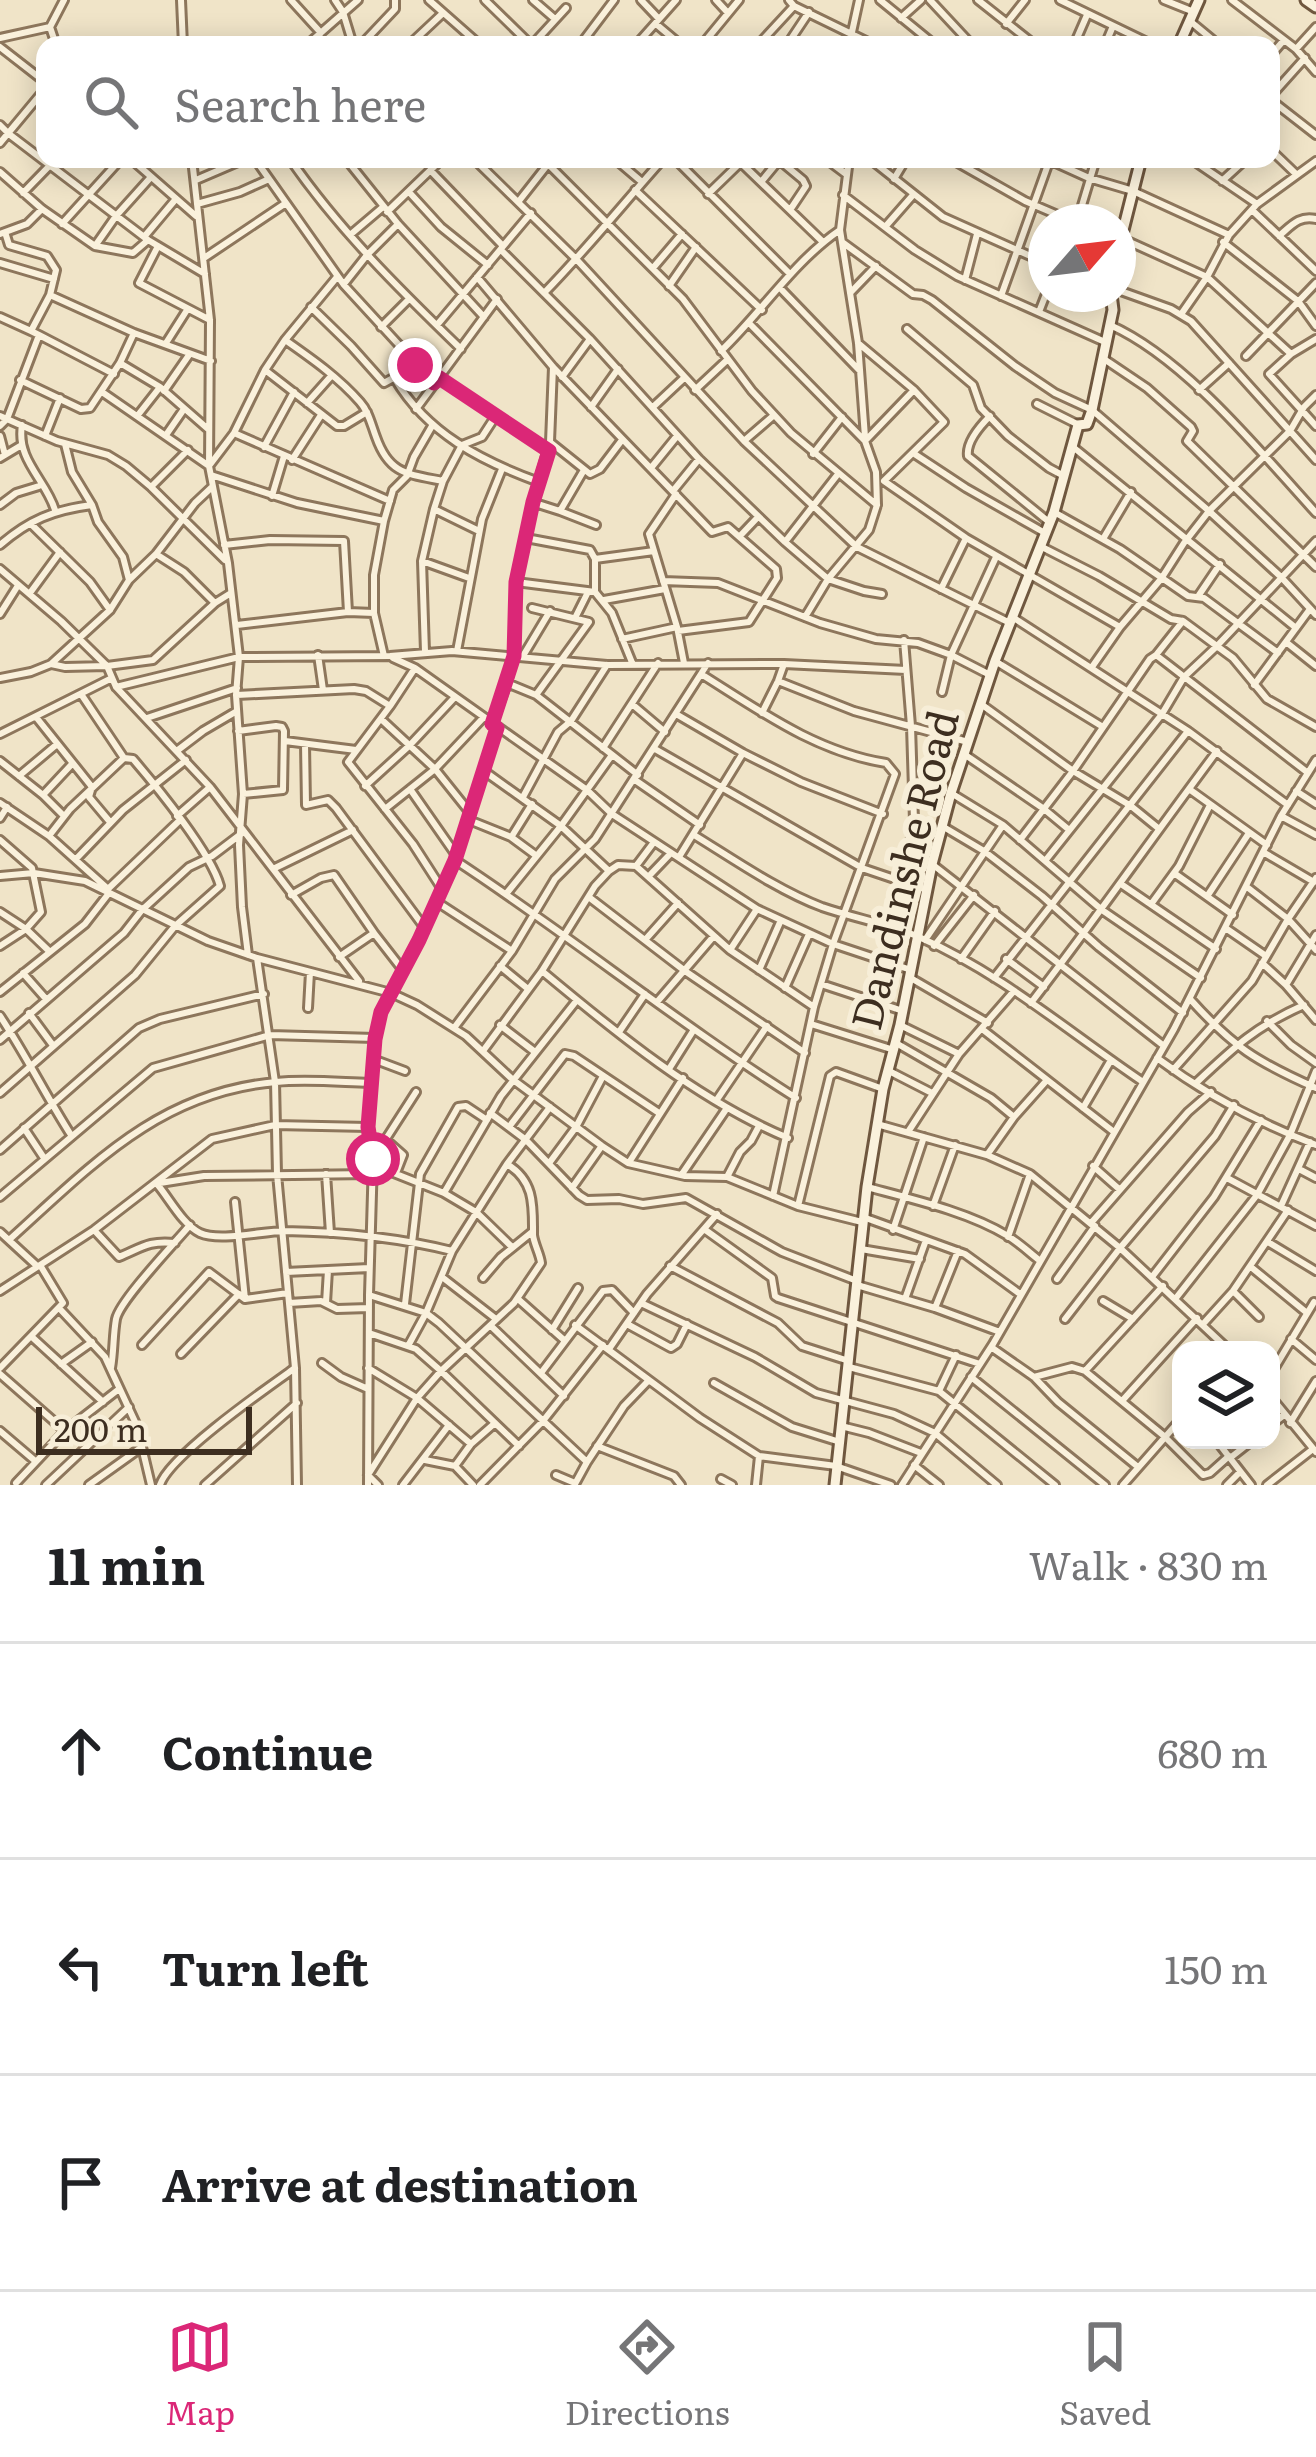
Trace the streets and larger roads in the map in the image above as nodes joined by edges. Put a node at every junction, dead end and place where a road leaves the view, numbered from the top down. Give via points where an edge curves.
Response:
1 (64, 0) edge
2 (181, 0) edge
3 (291, 0) edge
4 (335, 0) edge
5 (358, 0) edge
6 (395, 0) edge
7 (429, 0) edge
8 (485, 0) edge
9 (533, 0) edge
10 (641, 0) edge
11 (676, 0) edge
12 (716, 0) edge
13 (740, 0) edge
14 (817, 0) edge
15 (859, 0) edge
16 (880, 0) edge
17 (921, 0) edge
18 (930, 0) edge
19 (979, 0) edge
20 (1025, 0) edge
21 (1060, 0) edge
22 (1164, 0) edge
23 (1199, 0) edge
24 (1232, 0) edge
25 (1306, 0) edge
26 (609, 2) edge
27 (792, 3) edge
28 (566, 8) dead end
29 (1316, 8) edge
30 (343, 12) junction
31 (728, 13) junction
32 (443, 14) junction
33 (812, 14) junction
34 (1087, 15) junction
35 (1192, 17) junction
36 (902, 18) junction
37 (555, 19) junction
38 (657, 21) junction
39 (1006, 24) junction
40 (1113, 26) junction
41 (50, 27) junction
42 (1316, 27) edge
43 (852, 32) junction
44 (321, 34) junction
45 (53, 36) edge
46 (183, 36) edge
47 (318, 36) edge
48 (353, 36) edge
49 (366, 36) edge
50 (420, 36) edge
51 (469, 36) edge
52 (522, 36) edge
53 (539, 36) edge
54 (586, 36) edge
55 (644, 36) edge
56 (671, 36) edge
57 (709, 36) edge
58 (765, 36) edge
59 (794, 36) edge
60 (858, 36) edge
61 (924, 36) edge
62 (964, 36) edge
63 (1023, 36) edge
64 (1078, 36) edge
65 (1109, 36) edge
66 (1134, 36) edge
67 (1183, 36) edge
68 (1210, 36) edge
69 (1279, 36) edge
70 (1280, 37) edge
71 (0, 38) edge
72 (1284, 40) junction
73 (1280, 45) edge
74 (0, 47) edge
75 (1296, 49) junction
76 (1305, 58) junction
77 (1316, 72) edge
78 (36, 78) edge
79 (1280, 87) edge
80 (36, 98) edge
81 (1280, 105) edge
82 (0, 125) edge
83 (9, 134) junction
84 (1316, 134) edge
85 (0, 143) edge
86 (36, 151) edge
87 (1280, 159) edge
88 (1316, 161) edge
89 (47, 168) edge
90 (59, 168) edge
91 (114, 168) edge
92 (140, 168) edge
93 (194, 168) edge
94 (228, 168) edge
95 (262, 168) edge
96 (296, 168) edge
97 (353, 168) edge
98 (433, 168) edge
99 (484, 168) edge
100 (545, 168) edge
101 (556, 168) edge
102 (626, 168) edge
103 (655, 168) edge
104 (683, 168) edge
105 (732, 168) edge
106 (748, 168) edge
107 (772, 168) edge
108 (789, 168) edge
109 (838, 168) edge
110 (847, 168) edge
111 (881, 168) edge
112 (900, 168) edge
113 (967, 168) edge
114 (1046, 168) edge
115 (1067, 168) edge
116 (1093, 168) edge
117 (1138, 168) edge
118 (1204, 168) edge
119 (1235, 168) edge
120 (430, 171) junction
121 (0, 172) edge
122 (846, 174) junction
123 (1297, 176) junction
124 (151, 178) junction
125 (269, 178) junction
126 (894, 178) junction
127 (1089, 178) junction
128 (196, 180) junction
129 (1222, 181) junction
130 (642, 182) junction
131 (761, 182) junction
132 (635, 190) junction
133 (1132, 191) junction
134 (409, 192) junction
135 (23, 193) junction
136 (708, 194) junction
137 (88, 195) junction
138 (843, 195) junction
139 (913, 195) junction
140 (175, 200) junction
141 (519, 201) junction
142 (286, 203) junction
143 (196, 204) junction
144 (1031, 204) edge
145 (1036, 204) edge
146 (1081, 204) edge
147 (1129, 204) edge
148 (1255, 207) junction
149 (42, 209) junction
150 (385, 209) junction
151 (790, 210) junction
152 (531, 213) junction
153 (116, 217) junction
154 (197, 217) junction
155 (606, 222) junction
156 (1316, 223) edge
157 (62, 224) junction
158 (398, 224) junction
159 (1028, 224) edge
160 (885, 227) junction
161 (840, 230) junction
162 (3, 233) edge
163 (682, 234) junction
164 (977, 234) junction
165 (350, 235) junction
166 (1279, 236) junction
167 (1226, 238) junction
168 (146, 239) junction
169 (823, 242) junction
170 (842, 242) junction
171 (95, 246) junction
172 (158, 246) junction
173 (696, 247) junction
174 (502, 248) junction
175 (1136, 249) edge
176 (1018, 250) junction
177 (1028, 254) edge
178 (367, 255) junction
179 (204, 258) junction
180 (577, 260) junction
181 (0, 262) edge
182 (488, 265) junction
183 (876, 266) junction
184 (652, 269) junction
185 (1316, 271) edge
186 (206, 274) junction
187 (790, 274) junction
188 (337, 277) junction
189 (1207, 277) junction
190 (477, 278) junction
191 (54, 279) junction
192 (965, 280) junction
193 (1316, 283) edge
194 (344, 285) junction
195 (669, 286) junction
196 (780, 288) junction
197 (851, 292) junction
198 (544, 293) junction
199 (50, 295) junction
200 (465, 295) junction
201 (1001, 296) junction
202 (497, 298) junction
203 (410, 299) junction
204 (1136, 299) edge
205 (1298, 301) junction
206 (310, 307) junction
207 (1028, 307) edge
208 (187, 310) junction
209 (762, 310) junction
210 (1039, 312) edge
211 (1113, 312) edge
212 (1181, 314) junction
213 (0, 317) edge
214 (484, 317) junction
215 (210, 320) junction
216 (750, 324) junction
217 (1110, 325) junction
218 (437, 326) junction
219 (1316, 326) edge
220 (381, 327) junction
221 (907, 329) dead end
222 (35, 333) junction
223 (134, 333) junction
224 (1267, 333) junction
225 (590, 339) junction
226 (1316, 339) edge
227 (285, 340) junction
228 (1106, 342) junction
229 (166, 343) junction
230 (858, 343) junction
231 (461, 349) junction
232 (721, 352) junction
233 (1291, 354) junction
234 (189, 355) junction
235 (1246, 356) dead end
236 (1104, 358) junction
237 (727, 360) junction
238 (211, 362) junction
239 (120, 363) junction
240 (1229, 363) junction
241 (415, 365) junction
242 (553, 368) junction
243 (618, 369) junction
244 (266, 370) junction
245 (860, 371) junction
246 (114, 374) junction
247 (332, 375) junction
248 (562, 377) junction
249 (684, 378) junction
250 (395, 379) junction
251 (20, 380) junction
252 (436, 380) junction
253 (162, 389) junction
254 (695, 390) junction
255 (914, 390) junction
256 (1198, 390) junction
257 (102, 392) junction
258 (294, 392) junction
259 (1316, 395) edge
260 (60, 398) junction
261 (307, 403) junction
262 (1037, 404) dead end
263 (591, 407) junction
264 (653, 407) junction
265 (184, 409) junction
266 (416, 409) junction
267 (1091, 410) junction
268 (1301, 411) junction
269 (367, 412) junction
270 (138, 415) junction
271 (321, 415) junction
272 (774, 415) junction
273 (990, 416) junction
274 (495, 417) junction
275 (842, 417) junction
276 (2, 420) edge
277 (22, 425) junction
278 (1078, 425) junction
279 (432, 426) junction
280 (1316, 426) edge
281 (209, 430) junction
282 (1290, 431) junction
283 (234, 433) junction
284 (166, 435) junction
285 (0, 436) edge
286 (45, 436) junction
287 (677, 436) junction
288 (622, 440) junction
289 (744, 441) junction
290 (865, 441) junction
291 (65, 444) junction
292 (20, 446) junction
293 (462, 446) junction
294 (550, 446) junction
295 (264, 447) junction
296 (1072, 447) junction
297 (188, 450) junction
298 (913, 453) junction
299 (813, 454) junction
300 (3, 456) edge
301 (1263, 456) junction
302 (288, 458) junction
303 (699, 459) junction
304 (1316, 460) edge
305 (650, 468) junction
306 (502, 469) junction
307 (210, 470) junction
308 (584, 470) junction
309 (838, 473) junction
310 (408, 474) junction
311 (1064, 476) junction
312 (443, 481) junction
313 (884, 481) junction
314 (539, 482) junction
315 (41, 486) junction
316 (1232, 486) junction
317 (151, 487) junction
318 (212, 487) junction
319 (877, 489) junction
320 (674, 492) junction
321 (1131, 492) junction
322 (272, 496) junction
323 (390, 501) junction
324 (533, 502) junction
325 (0, 505) edge
326 (92, 505) junction
327 (878, 505) junction
328 (812, 507) junction
329 (434, 509) junction
330 (56, 510) junction
331 (560, 511) junction
332 (1209, 511) junction
333 (1316, 513) edge
334 (759, 517) junction
335 (184, 520) junction
336 (384, 520) junction
337 (1049, 522) junction
338 (31, 524) junction
339 (596, 525) dead end
340 (479, 532) junction
341 (740, 536) junction
342 (525, 538) junction
343 (966, 538) junction
344 (1103, 539) junction
345 (1188, 540) junction
346 (1316, 541) edge
347 (785, 542) junction
348 (0, 545) edge
349 (224, 545) junction
350 (1040, 546) junction
351 (857, 547) junction
352 (654, 551) junction
353 (60, 552) junction
354 (156, 554) junction
355 (1303, 555) junction
356 (996, 557) junction
357 (596, 559) junction
358 (422, 561) junction
359 (228, 563) junction
360 (1220, 564) junction
361 (1316, 567) edge
362 (0, 569) edge
363 (1028, 574) junction
364 (1281, 577) junction
365 (469, 578) junction
366 (828, 579) junction
367 (1161, 579) junction
368 (129, 580) junction
369 (516, 582) junction
370 (664, 585) junction
371 (18, 586) junction
372 (941, 589) junction
373 (591, 592) junction
374 (232, 593) junction
375 (29, 594) junction
376 (882, 594) dead end
377 (1199, 595) junction
378 (763, 598) junction
379 (1260, 599) junction
380 (604, 600) junction
381 (1142, 602) junction
382 (215, 603) junction
383 (974, 606) junction
384 (532, 608) dead end
385 (110, 610) junction
386 (550, 611) junction
387 (349, 612) junction
388 (1313, 612) edge
389 (374, 613) junction
390 (0, 614) edge
391 (805, 616) junction
392 (575, 618) junction
393 (1012, 620) junction
394 (1183, 621) junction
395 (1238, 622) junction
396 (237, 625) junction
397 (1120, 627) junction
398 (1297, 628) junction
399 (677, 629) junction
400 (80, 638) junction
401 (622, 639) junction
402 (904, 640) junction
403 (1286, 642) junction
404 (1217, 646) junction
405 (457, 651) junction
406 (425, 652) junction
407 (1278, 653) junction
408 (318, 655) junction
409 (1156, 655) junction
410 (387, 656) junction
411 (518, 656) junction
412 (951, 656) junction
413 (239, 657) junction
414 (562, 659) junction
415 (995, 661) junction
416 (658, 663) junction
417 (51, 664) junction
418 (685, 664) junction
419 (708, 664) junction
420 (784, 664) junction
421 (607, 665) junction
422 (633, 665) junction
423 (107, 666) junction
424 (1316, 666) edge
425 (1092, 667) junction
426 (415, 668) junction
427 (907, 670) junction
428 (701, 674) junction
429 (991, 675) junction
430 (1184, 677) junction
431 (0, 678) edge
432 (112, 678) junction
433 (778, 681) junction
434 (507, 683) junction
435 (1255, 685) junction
436 (116, 687) junction
437 (323, 690) junction
438 (237, 691) junction
439 (1129, 691) junction
440 (942, 692) dead end
441 (81, 694) junction
442 (536, 695) junction
443 (454, 698) junction
444 (632, 704) junction
445 (981, 704) junction
446 (390, 706) junction
447 (237, 711) junction
448 (762, 712) junction
449 (676, 714) junction
450 (1162, 714) junction
451 (36, 717) junction
452 (146, 718) junction
453 (381, 718) junction
454 (483, 718) junction
455 (571, 721) junction
456 (494, 726) junction
457 (911, 726) junction
458 (1103, 727) junction
459 (1316, 727) edge
460 (238, 731) junction
461 (1189, 731) junction
462 (665, 732) junction
463 (0, 734) edge
464 (285, 741) junction
465 (305, 744) junction
466 (56, 745) junction
467 (410, 745) junction
468 (603, 748) junction
469 (966, 748) junction
470 (655, 749) junction
471 (178, 750) junction
472 (356, 750) junction
473 (1216, 752) junction
474 (743, 753) junction
475 (612, 755) junction
476 (124, 758) junction
477 (186, 760) junction
478 (545, 760) junction
479 (1316, 760) edge
480 (0, 761) edge
481 (72, 764) junction
482 (435, 769) junction
483 (484, 770) junction
484 (1073, 771) junction
485 (1308, 773) junction
486 (19, 776) junction
487 (636, 778) junction
488 (156, 784) junction
489 (365, 786) junction
490 (209, 787) junction
491 (92, 788) junction
492 (721, 788) junction
493 (1189, 788) junction
494 (410, 789) junction
495 (1104, 789) junction
496 (587, 790) junction
497 (1296, 791) junction
498 (243, 794) junction
499 (951, 794) junction
500 (43, 795) junction
501 (523, 797) junction
502 (532, 804) junction
503 (1316, 804) edge
504 (4, 805) edge
505 (1210, 805) junction
506 (1288, 805) junction
507 (1131, 806) junction
508 (1044, 808) junction
509 (385, 809) junction
510 (612, 814) junction
511 (883, 814) junction
512 (64, 816) junction
513 (1282, 816) junction
514 (470, 817) junction
515 (0, 818) edge
516 (178, 818) junction
517 (110, 822) junction
518 (700, 825) junction
519 (1003, 825) junction
520 (561, 826) junction
521 (942, 826) junction
522 (1158, 828) junction
523 (353, 830) junction
524 (1070, 830) junction
525 (241, 831) junction
526 (1249, 833) junction
527 (694, 835) junction
528 (1316, 835) edge
529 (49, 836) junction
530 (512, 837) junction
531 (0, 840) edge
532 (1020, 840) junction
533 (654, 842) junction
534 (1265, 848) junction
535 (984, 850) junction
536 (584, 851) junction
537 (536, 855) junction
538 (675, 855) junction
539 (206, 857) junction
540 (456, 858) junction
541 (76, 859) junction
542 (1045, 861) junction
543 (932, 864) junction
544 (636, 866) junction
545 (273, 868) junction
546 (862, 868) junction
547 (609, 871) junction
548 (34, 873) junction
549 (1174, 873) junction
550 (0, 875) edge
551 (648, 877) junction
552 (1315, 880) edge
553 (903, 882) junction
554 (1069, 884) junction
555 (1121, 884) junction
556 (962, 885) junction
557 (1246, 887) junction
558 (442, 889) junction
559 (927, 890) junction
560 (108, 891) junction
561 (506, 894) junction
562 (291, 895) junction
563 (974, 895) junction
564 (1208, 895) junction
565 (590, 898) junction
566 (436, 902) junction
567 (1152, 903) junction
568 (678, 904) junction
569 (1052, 904) junction
570 (757, 909) junction
571 (142, 910) junction
572 (1102, 910) junction
573 (995, 911) junction
574 (0, 912) edge
575 (534, 914) junction
576 (846, 914) junction
577 (1233, 915) junction
578 (1288, 919) junction
579 (781, 920) junction
580 (175, 926) junction
581 (424, 927) junction
582 (26, 929) junction
583 (1227, 929) junction
584 (374, 933) junction
585 (565, 934) junction
586 (809, 934) junction
587 (1084, 934) junction
588 (1316, 935) edge
589 (713, 937) junction
590 (1026, 937) junction
591 (921, 939) junction
592 (645, 940) junction
593 (833, 944) junction
594 (0, 946) edge
595 (934, 946) junction
596 (1313, 947) edge
597 (1216, 949) junction
598 (730, 950) junction
599 (512, 951) junction
600 (50, 952) junction
601 (253, 957) junction
602 (339, 957) junction
603 (961, 959) junction
604 (1006, 959) junction
605 (1264, 959) junction
606 (1062, 964) junction
607 (500, 966) junction
608 (403, 970) junction
609 (759, 970) junction
610 (542, 971) junction
611 (685, 971) junction
612 (310, 972) junction
613 (23, 973) junction
614 (910, 973) junction
615 (994, 977) junction
616 (1201, 979) junction
617 (361, 984) junction
618 (821, 984) junction
619 (1286, 985) junction
620 (1044, 986) junction
621 (785, 988) junction
622 (528, 989) junction
623 (1015, 990) junction
624 (0, 992) edge
625 (391, 993) junction
626 (264, 994) junction
627 (645, 994) junction
628 (46, 999) junction
629 (1190, 999) junction
630 (577, 1000) junction
631 (656, 1003) junction
632 (1031, 1003) junction
633 (1304, 1005) junction
634 (814, 1007) junction
635 (308, 1008) dead end
636 (903, 1011) junction
637 (29, 1013) junction
638 (1183, 1013) junction
639 (0, 1016) edge
640 (1316, 1020) edge
641 (1267, 1021) junction
642 (811, 1024) junction
643 (500, 1025) junction
644 (900, 1025) junction
645 (767, 1026) junction
646 (985, 1026) junction
647 (1215, 1026) junction
648 (454, 1028) junction
649 (9, 1030) junction
650 (694, 1030) junction
651 (620, 1032) junction
652 (270, 1035) junction
653 (375, 1039) junction
654 (0, 1040) edge
655 (53, 1046) junction
656 (895, 1046) junction
657 (1164, 1046) junction
658 (1235, 1046) junction
659 (482, 1051) junction
660 (535, 1052) junction
661 (806, 1053) junction
662 (959, 1054) junction
663 (1157, 1058) junction
664 (373, 1059) junction
665 (1111, 1060) junction
666 (741, 1063) junction
667 (31, 1065) junction
668 (1316, 1067) edge
669 (669, 1069) junction
670 (1173, 1070) junction
671 (405, 1071) dead end
672 (889, 1071) junction
673 (946, 1072) junction
674 (603, 1076) junction
675 (683, 1078) junction
676 (512, 1079) junction
677 (1047, 1080) junction
678 (274, 1082) junction
679 (1143, 1082) junction
680 (370, 1083) junction
681 (1196, 1083) junction
682 (1313, 1086) edge
683 (883, 1089) junction
684 (416, 1092) dead end
685 (1211, 1092) junction
686 (0, 1093) edge
687 (932, 1093) junction
688 (534, 1095) junction
689 (796, 1098) junction
690 (716, 1101) junction
691 (51, 1105) junction
692 (1234, 1105) junction
693 (550, 1107) junction
694 (727, 1108) junction
695 (1083, 1108) junction
696 (659, 1113) junction
697 (489, 1116) junction
698 (1015, 1117) junction
699 (1261, 1120) junction
700 (878, 1124) junction
701 (275, 1125) junction
702 (508, 1126) junction
703 (759, 1126) junction
704 (368, 1127) junction
705 (576, 1127) junction
706 (24, 1128) junction
707 (908, 1132) junction
708 (1114, 1132) junction
709 (70, 1135) junction
710 (1290, 1135) junction
711 (924, 1136) junction
712 (788, 1138) junction
713 (526, 1140) junction
714 (386, 1141) junction
715 (1313, 1143) edge
716 (955, 1145) junction
717 (602, 1146) junction
718 (0, 1150) edge
719 (987, 1155) junction
720 (44, 1159) junction
721 (372, 1161) junction
722 (550, 1162) junction
723 (628, 1162) junction
724 (508, 1163) junction
725 (1093, 1166) junction
726 (1299, 1169) junction
727 (395, 1173) junction
728 (277, 1174) junction
729 (326, 1174) junction
730 (372, 1174) junction
731 (1030, 1174) junction
732 (681, 1175) junction
733 (727, 1178) junction
734 (1227, 1178) junction
735 (1316, 1178) edge
736 (419, 1182) junction
737 (157, 1184) junction
738 (867, 1187) junction
739 (572, 1188) junction
740 (1119, 1190) junction
741 (444, 1193) junction
742 (1257, 1195) junction
743 (0, 1197) edge
744 (772, 1197) junction
745 (904, 1197) junction
746 (235, 1202) dead end
747 (798, 1206) junction
748 (933, 1206) junction
749 (1070, 1207) junction
750 (1284, 1208) junction
751 (476, 1212) junction
752 (717, 1214) junction
753 (863, 1220) junction
754 (190, 1225) junction
755 (1093, 1225) junction
756 (1316, 1226) edge
757 (704, 1229) junction
758 (94, 1230) junction
759 (534, 1230) junction
760 (893, 1230) junction
761 (283, 1231) junction
762 (0, 1232) edge
763 (330, 1233) junction
764 (370, 1234) junction
765 (240, 1235) junction
766 (1008, 1237) junction
767 (8, 1240) junction
768 (412, 1240) junction
769 (926, 1240) junction
770 (1268, 1242) junction
771 (175, 1243) junction
772 (512, 1247) junction
773 (1120, 1248) junction
774 (861, 1249) junction
775 (452, 1251) junction
776 (958, 1251) junction
777 (920, 1258) junction
778 (1040, 1261) junction
779 (39, 1265) junction
780 (670, 1267) junction
781 (1251, 1267) junction
782 (369, 1268) junction
783 (328, 1270) junction
784 (1316, 1270) edge
785 (286, 1273) junction
786 (1152, 1276) junction
787 (442, 1277) junction
788 (483, 1278) dead end
789 (1057, 1280) dead end
790 (857, 1283) junction
791 (1163, 1286) junction
792 (578, 1288) dead end
793 (0, 1291) edge
794 (1233, 1291) junction
795 (369, 1294) junction
796 (1021, 1294) junction
797 (242, 1296) junction
798 (289, 1298) junction
799 (1175, 1298) junction
800 (518, 1299) junction
801 (904, 1299) junction
802 (1103, 1301) dead end
803 (1314, 1302) edge
804 (326, 1303) junction
805 (641, 1304) junction
806 (405, 1306) junction
807 (59, 1308) junction
808 (369, 1308) junction
809 (935, 1308) junction
810 (1307, 1312) junction
811 (426, 1313) junction
812 (634, 1313) junction
813 (1259, 1317) dead end
814 (1065, 1319) dead end
815 (1132, 1319) junction
816 (1200, 1321) junction
817 (853, 1322) junction
818 (494, 1323) junction
819 (627, 1324) junction
820 (687, 1324) junction
821 (575, 1325) junction
822 (552, 1330) junction
823 (1000, 1332) junction
824 (370, 1333) junction
825 (32, 1336) junction
826 (565, 1340) junction
827 (1291, 1340) junction
828 (1220, 1341) edge
829 (92, 1342) junction
830 (142, 1345) dead end
831 (408, 1346) junction
832 (606, 1347) junction
833 (991, 1347) junction
834 (466, 1348) junction
835 (182, 1354) dead end
836 (956, 1355) junction
837 (1280, 1359) edge
838 (1316, 1360) edge
839 (322, 1363) dead end
840 (61, 1364) junction
841 (849, 1364) junction
842 (980, 1364) junction
843 (111, 1368) junction
844 (296, 1368) junction
845 (368, 1368) junction
846 (0, 1371) edge
847 (442, 1371) junction
848 (1085, 1371) junction
849 (541, 1373) junction
850 (971, 1377) junction
851 (1034, 1377) junction
852 (649, 1379) junction
853 (1316, 1381) edge
854 (714, 1383) dead end
855 (121, 1388) junction
856 (368, 1389) junction
857 (939, 1391) junction
858 (564, 1396) junction
859 (417, 1398) junction
860 (1122, 1401) junction
861 (103, 1402) junction
862 (844, 1402) junction
863 (297, 1403) junction
864 (956, 1403) junction
865 (130, 1407) junction
866 (1280, 1409) edge
867 (1284, 1415) junction
868 (1280, 1418) edge
869 (542, 1421) junction
870 (495, 1423) junction
871 (1290, 1423) junction
872 (448, 1425) junction
873 (842, 1426) junction
874 (1172, 1428) edge
875 (65, 1431) junction
876 (0, 1432) edge
877 (935, 1433) junction
878 (1164, 1436) junction
879 (840, 1442) junction
880 (471, 1444) junction
881 (519, 1445) junction
882 (142, 1447) junction
883 (597, 1447) junction
884 (1223, 1449) edge
885 (1240, 1449) edge
886 (1314, 1451) edge
887 (921, 1454) junction
888 (759, 1456) junction
889 (1229, 1457) junction
890 (425, 1460) junction
891 (35, 1461) junction
892 (586, 1462) junction
893 (914, 1465) junction
894 (455, 1466) junction
895 (836, 1466) junction
896 (1138, 1467) junction
897 (1240, 1472) junction
898 (368, 1475) junction
899 (556, 1475) dead end
900 (721, 1479) dead end
901 (0, 1481) edge
902 (410, 1483) edge
903 (17, 1484) edge
904 (576, 1484) edge
905 (46, 1485) edge
906 (89, 1485) edge
907 (156, 1485) edge
908 (205, 1485) edge
909 (297, 1485) edge
910 (368, 1485) edge
911 (378, 1485) edge
912 (476, 1485) edge
913 (681, 1485) edge
914 (732, 1485) edge
915 (757, 1485) edge
916 (835, 1485) edge
917 (891, 1485) edge
918 (902, 1485) edge
919 (939, 1485) edge
920 (997, 1485) edge
921 (1054, 1485) edge
922 (1105, 1485) edge
923 (1123, 1485) edge
924 (1227, 1485) edge
925 (1251, 1485) edge
926 (1267, 1485) edge

1 - 41 street
2 - 46 street
3 - 44 street
4 - 30 street
5 - 30 street
6 - 49 street
7 - 32 street
8 - 52 street
9 - 37 street
10 - 38 street
11 - 38 street
12 - 31 street
13 - 31 street
14 - 33 street
15 - 43 street
16 - 36 street
17 - 36 street
18 - 62 street
19 - 39 street
20 - 39 street
21 - 34 street
22 - 35 street
23 - 35 street
24 - 69 street
25 - 29 street
26 - 54 street
27 - 33 street
27 - 58 street
28 - 37 street
30 - 44 street
30 - 48 street
31 - 57 street
32 - 50 street
32 - 51 street
33 - 43 street
33 - 59 street
34 - 40 street
34 - 64 street
35 - 67 street
35 - 68 street
36 - 61 street
37 - 53 street
38 - 55 street
38 - 56 street
39 - 63 street
40 - 65 street
40 - 66 street
41 - 45 street
41 - 71 street
42 - 75 street
43 - 60 street
44 - 47 street
70 - 72 street
72 - 73 street
72 - 75 street
74 - 78 street
75 - 76 street
76 - 77 street
76 - 79 street
80 - 83 street
81 - 84 street
82 - 83 street
83 - 85 street
83 - 86 street
87 - 123 street
88 - 123 street
89 - 135 street
90 - 137 street
91 - 137 street
92 - 124 street
93 - 128 street
94 - 128 street
95 - 125 street
96 - 165 street
97 - 150 street
98 - 120 street
99 - 141 street
100 - 141 street
101 - 155 street
102 - 130 street
103 - 130 street
104 - 136 street
105 - 136 street
106 - 131 street
107 - 131 street
108 - 151 street via 806,186
109 - 122 street
110 - 122 street
111 - 126 street
112 - 126 street
113 - 144 street
114 - 145 street
115 - 127 street
116 - 127 street
117 - 133 street
118 - 129 street
119 - 129 street
120 - 134 street
120 - 174 street
121 - 135 street
122 - 138 street
123 - 148 street
124 - 140 street
124 - 153 street
125 - 142 street
125 - 143 street
126 - 139 street
127 - 133 street
127 - 146 street
128 - 143 street
129 - 148 street
130 - 132 street
131 - 151 street
132 - 155 street
132 - 163 street
133 - 147 street
133 - 167 street
134 - 150 street
134 - 182 street
135 - 149 street
136 - 187 street
137 - 153 street
137 - 157 street
138 - 160 street
138 - 161 street
139 - 160 street
139 - 164 street
140 - 154 street
140 - 168 street
141 - 152 street
142 - 179 street
142 - 188 street
143 - 154 street
148 - 166 street
148 - 167 street
149 - 157 street
149 - 162 street
150 - 158 street
150 - 165 street
151 - 169 street
152 - 174 street
152 - 180 street
153 - 168 street
153 - 171 street
154 - 179 street
155 - 180 street
155 - 184 street
156 - 166 street via 1302,218
157 - 171 street
158 - 178 street
158 - 200 street
159 - 176 street
160 - 192 street
161 - 169 street
161 - 170 street
162 - 191 street via 9,245 51,260
163 - 173 street
163 - 184 street
164 - 176 street
164 - 192 street
165 - 178 street
166 - 185 street
167 - 189 street
167 - 205 street
168 - 171 street via 133,253
168 - 172 street
169 - 187 street
170 - 183 street
170 - 197 street
172 - 186 street
172 - 208 street via 139,283
173 - 195 street
173 - 209 street
174 - 182 street
174 - 198 street
175 - 189 street
176 - 177 street
176 - 201 street
178 - 194 street
178 - 203 street
179 - 186 street
180 - 198 street
180 - 249 street
181 - 191 street
182 - 190 street
183 - 197 street
183 - 267 street via 1015,367
184 - 195 street
186 - 215 street
187 - 196 street
188 - 194 street
188 - 206 street
189 - 212 street
189 - 224 street
190 - 200 street
190 - 202 street
191 - 199 street
192 - 201 street
193 - 205 street
194 - 220 street
195 - 232 street
196 - 209 street
196 - 245 street
197 - 230 street
198 - 225 street
199 - 222 street
199 - 223 street
200 - 214 street
200 - 218 street
201 - 207 street
202 - 214 street
202 - 242 street
203 - 218 street
203 - 220 street
204 - 212 street
205 - 219 street
205 - 224 street
206 - 227 street
206 - 250 street via 380,381
208 - 215 street
208 - 229 street
209 - 216 street
210 - 228 street
211 - 217 street, Dandinshe Road
212 - 240 street
213 - 222 street
214 - 231 street
215 - 238 street
216 - 232 street
216 - 275 street
217 - 228 street, Dandinshe Road
217 - 256 street
218 - 231 street
220 - 241 street
221 - 273 street via 973,386
222 - 246 street
222 - 251 street
223 - 229 street
223 - 239 street
224 - 233 street
224 - 235 street
225 - 243 street
225 - 248 street
226 - 233 street
227 - 244 street
227 - 247 street
228 - 236 street, Dandinshe Road
229 - 234 street
230 - 245 street
230 - 255 street
231 - 252 street
232 - 237 street
233 - 268 street via 1269,374
234 - 238 street
234 - 253 street
236 - 267 street, Dandinshe Road
236 - 316 street via 1191,427 1187,441
237 - 254 street
237 - 272 street
238 - 281 street
239 - 246 street
239 - 253 street
240 - 256 street
240 - 282 street
241 - 250 street
241 - 252 street
242 - 248 street
242 - 294 street
243 - 263 street
243 - 264 street
244 - 258 street
244 - 283 street
245 - 290 street
246 - 257 street
247 - 261 street
247 - 269 street
248 - 263 street
249 - 254 street
249 - 264 street
250 - 266 street
251 - 260 street
251 - 276 street
252 - 266 street
252 - 274 street
253 - 265 street
253 - 270 street
254 - 289 street
255 - 290 street
255 - 298 street via 944,422
256 - 301 street
257 - 260 street via 86,410
257 - 270 street
258 - 261 street
258 - 295 street
259 - 268 street
260 - 286 street
261 - 271 street
262 - 278 street
263 - 288 street
264 - 287 street
265 - 281 street
265 - 284 street
266 - 279 street
267 - 278 street, Dandinshe Road via 1087,424
267 - 332 street
268 - 280 street
268 - 282 street
269 - 271 street via 344,426
269 - 310 street via 383,454
270 - 284 street
271 - 302 street
272 - 289 street
272 - 299 street
273 - 311 street
273 - 337 street via 968,456
274 - 293 street via 482,437
274 - 294 street
275 - 290 street
275 - 299 street
276 - 277 street
277 - 286 street
277 - 292 street
278 - 296 street, Dandinshe Road
279 - 293 street
279 - 310 street
281 - 307 street
282 - 301 street
282 - 304 street
283 - 295 street
283 - 307 street
284 - 297 street
285 - 300 street
286 - 291 street
287 - 303 street
287 - 305 street
288 - 305 street
288 - 308 street via 600,469
289 - 328 street
290 - 319 street
291 - 317 street via 108,454
291 - 326 street
292 - 300 street
292 - 315 street
293 - 306 street
293 - 312 street
294 - 308 street
294 - 314 street
295 - 302 street
296 - 311 street, Dandinshe Road
296 - 321 street
297 - 307 street
297 - 317 street
298 - 313 street
298 - 337 street via 965,488
299 - 309 street
301 - 316 street
301 - 333 street
302 - 322 street
302 - 323 street
303 - 320 street
303 - 334 street
305 - 320 street
306 - 314 street
306 - 340 street
307 - 318 street
307 - 322 street
308 - 331 street
309 - 327 street
309 - 328 street
310 - 312 street
310 - 323 street
311 - 337 street, Dandinshe Road
312 - 329 street
313 - 319 street
313 - 343 street
314 - 324 street
315 - 325 street
315 - 330 street
316 - 332 street
316 - 355 street
317 - 335 street
318 - 335 street
318 - 349 street
319 - 327 street
320 - 341 street via 712,532 725,527
320 - 352 street via 649,531
321 - 344 street
321 - 345 street
322 - 336 street
323 - 336 street
324 - 331 street
324 - 342 street
326 - 330 street
326 - 368 street
327 - 351 street
328 - 347 street
328 - 351 street
329 - 340 street
329 - 358 street
330 - 338 street
331 - 339 street
332 - 345 street
332 - 364 street
334 - 341 street
334 - 347 street
335 - 354 street
335 - 359 street
336 - 389 street
337 - 344 street
337 - 350 street, Dandinshe Road
338 - 348 street
338 - 353 street
340 - 365 street
341 - 378 street via 776,568
342 - 357 street via 590,550
342 - 369 street
343 - 356 street
343 - 372 street
344 - 367 street
345 - 360 street
345 - 367 street
346 - 355 street
347 - 366 street
349 - 359 street
349 - 387 street via 344,541
350 - 363 street, Dandinshe Road
350 - 381 street
351 - 366 street
351 - 372 street
352 - 357 street
352 - 370 street
353 - 375 street
353 - 385 street
354 - 368 street
354 - 382 street
355 - 361 street
355 - 364 street
356 - 363 street
356 - 383 street
357 - 373 street
358 - 365 street
358 - 406 street
359 - 374 street
360 - 377 street
360 - 379 street
362 - 371 street
363 - 393 street, Dandinshe Road
363 - 397 street
364 - 379 street
364 - 388 street
365 - 405 street
366 - 376 street
366 - 391 street
367 - 377 street
367 - 381 street
368 - 385 street
369 - 373 street
369 - 411 street
370 - 378 street via 718,583
370 - 380 street
370 - 399 street
371 - 375 street
371 - 390 street
372 - 383 street
373 - 380 street
373 - 392 street
374 - 382 street
374 - 396 street
375 - 400 street
377 - 395 street
378 - 391 street
378 - 399 street via 744,625
379 - 395 street
379 - 398 street
380 - 401 street
381 - 394 street
381 - 397 street
382 - 423 street via 153,659
383 - 393 street
383 - 412 street
384 - 386 street
385 - 400 street
386 - 392 street
386 - 411 street
387 - 389 street
387 - 396 street
388 - 398 street
389 - 410 street
391 - 402 street
392 - 414 street via 589,623
393 - 415 street, Dandinshe Road
393 - 425 street
394 - 404 street
394 - 409 street
395 - 404 street
395 - 407 street
396 - 413 street
397 - 425 street
398 - 403 street
399 - 401 street
399 - 418 street
400 - 417 street
400 - 423 street
401 - 422 street
402 - 412 street
402 - 427 street
403 - 407 street
403 - 424 street
404 - 430 street
404 - 435 street
405 - 406 street
405 - 411 street
406 - 410 street
407 - 435 street
408 - 410 street
408 - 413 street
408 - 437 street
409 - 430 street
409 - 439 street
410 - 426 street
411 - 414 street
411 - 434 street
412 - 429 street
412 - 440 street
413 - 436 street
413 - 438 street
414 - 421 street
414 - 442 street
415 - 429 street, Dandinshe Road
415 - 458 street
416 - 418 street
416 - 422 street
416 - 444 street
417 - 423 street
417 - 431 street
418 - 419 street
419 - 420 street
419 - 428 street
420 - 427 street
420 - 433 street
421 - 422 street
421 - 455 street
423 - 432 street
425 - 439 street
426 - 443 street
426 - 446 street
427 - 457 street
428 - 448 street
428 - 449 street
429 - 445 street, Dandinshe Road
430 - 450 street
430 - 485 street
432 - 436 street
432 - 441 street
433 - 448 street
433 - 457 street
434 - 442 street
434 - 456 street
435 - 459 street
436 - 452 street
437 - 438 street
437 - 446 street via 366,691
438 - 447 street
438 - 452 street
439 - 450 street
439 - 458 street
441 - 451 street
441 - 476 street
442 - 455 street
443 - 454 street
443 - 467 street
444 - 462 street
444 - 468 street
445 - 469 street, Dandinshe Road
445 - 484 street
446 - 453 street
447 - 460 street
447 - 471 street
448 - 511 street via 847,755 890,764 895,774
449 - 462 street
449 - 474 street
450 - 461 street
450 - 495 street
451 - 463 street
451 - 466 street
452 - 471 street
453 - 467 street
453 - 472 street
454 - 456 street
454 - 482 street
455 - 468 street
455 - 478 street
456 - 478 street
456 - 483 street
457 - 469 street
457 - 553 street via 914,821
458 - 484 street
460 - 464 street via 280,726
460 - 498 street
461 - 473 street
461 - 507 street
462 - 470 street
464 - 465 street
464 - 498 street via 284,790
465 - 472 street
465 - 523 street via 306,805 330,801
466 - 481 street
466 - 486 street
467 - 482 street
467 - 489 street
468 - 475 street
469 - 499 street, Dandinshe Road
469 - 508 street
470 - 487 street
470 - 492 street
471 - 477 street
472 - 489 street via 348,762
473 - 493 street
473 - 506 street
474 - 492 street
474 - 511 street
475 - 487 street
475 - 496 street
476 - 488 street
476 - 491 street
477 - 488 street
477 - 490 street
478 - 496 street
478 - 501 street
479 - 485 street
480 - 486 street
481 - 491 street
481 - 500 street
482 - 494 street
482 - 514 street
483 - 501 street
483 - 514 street
484 - 495 street
484 - 508 street
485 - 497 street
486 - 500 street
487 - 510 street
487 - 518 street
488 - 516 street
488 - 517 street
489 - 509 street
490 - 516 street
490 - 525 street
491 - 512 street
491 - 517 street via 89,797
492 - 518 street
492 - 546 street
493 - 505 street
493 - 522 street
494 - 509 street
494 - 540 street
495 - 507 street
495 - 524 street
496 - 510 street
496 - 520 street
497 - 503 street
497 - 506 street
498 - 525 street
499 - 519 street
499 - 521 street, Dandinshe Road
500 - 512 street
501 - 502 street
502 - 520 street
502 - 530 street
504 - 515 street
504 - 529 street
505 - 526 street
505 - 549 street
506 - 513 street
507 - 522 street
507 - 554 street
508 - 524 street
508 - 532 street
509 - 558 street
510 - 533 street
510 - 536 street
511 - 546 street
512 - 529 street
513 - 528 street
513 - 534 street
514 - 530 street
514 - 540 street
516 - 539 street
516 - 560 street
517 - 541 street
518 - 527 street
519 - 532 street
519 - 535 street
520 - 536 street
520 - 537 street
521 - 535 street
521 - 543 street, Dandinshe Road
522 - 555 street
523 - 545 street
523 - 581 street
524 - 542 street
525 - 539 street
525 - 545 street
525 - 601 street via 242,908
526 - 534 street
526 - 564 street
527 - 538 street
527 - 576 street via 804,899
529 - 541 street
530 - 537 street
531 - 548 street
532 - 542 street
533 - 538 street
533 - 544 street
534 - 552 street
534 - 557 street
535 - 556 street
535 - 569 street
536 - 547 street
536 - 575 street
537 - 561 street
538 - 551 street
538 - 570 street
539 - 571 street
539 - 580 street via 218,890
540 - 558 street
540 - 561 street
541 - 560 street
542 - 554 street
543 - 556 street
543 - 559 street, Dandinshe Road
544 - 547 street
544 - 551 street
545 - 562 street
546 - 553 street
546 - 576 street
547 - 565 street
548 - 550 street
548 - 560 street
548 - 582 street via 41,913
549 - 564 street
549 - 567 street
551 - 568 street
552 - 578 street
553 - 559 street
554 - 569 street
554 - 572 street
555 - 567 street
555 - 572 street
556 - 563 street
556 - 591 street
557 - 577 street
557 - 578 street
558 - 566 street
559 - 591 street, Dandinshe Road
560 - 571 street
560 - 600 street via 85,924
561 - 575 street
562 - 584 street via 334,875
562 - 602 street
563 - 573 street
563 - 595 street
564 - 577 street
565 - 585 street
565 - 592 street
566 - 581 street
566 - 599 street
567 - 597 street
568 - 589 street
568 - 592 street
569 - 587 street
569 - 590 street
570 - 579 street
570 - 598 street
571 - 580 street
571 - 628 street
572 - 587 street
572 - 616 street
573 - 590 street
573 - 603 street
574 - 582 street
575 - 585 street
575 - 599 street
576 - 591 street
576 - 593 street
577 - 583 street
578 - 596 street
578 - 605 street
579 - 586 street
579 - 609 street
580 - 601 street
580 - 655 street via 135,975
581 - 608 street
582 - 594 street
582 - 600 street
583 - 597 street
583 - 605 street
584 - 602 street
584 - 608 street
585 - 610 street
585 - 627 street
586 - 593 street
586 - 621 street
587 - 606 street
587 - 638 street
588 - 596 street
589 - 598 street
589 - 611 street
590 - 604 street
590 - 606 street
591 - 595 street
591 - 614 street, Dandinshe Road
592 - 611 street
593 - 614 street
593 - 618 street
595 - 603 street
596 - 619 street
597 - 616 street
598 - 609 street
599 - 607 street
600 - 613 street
601 - 612 street
601 - 626 street
602 - 617 street
603 - 615 street
604 - 615 street
604 - 620 street
605 - 619 street
605 - 647 street
606 - 620 street
606 - 657 street
607 - 622 street
607 - 648 street
608 - 625 street
609 - 621 street
610 - 622 street
610 - 630 street
611 - 631 street
611 - 645 street
612 - 617 street
612 - 635 street
613 - 624 street
613 - 628 street
614 - 636 street, Dandinshe Road
614 - 646 street
615 - 623 street
616 - 629 street
617 - 625 street
618 - 634 street
618 - 636 street
619 - 633 street
620 - 632 street
621 - 634 street
622 - 643 street
623 - 632 street
623 - 646 street
625 - 648 street
625 - 653 street
626 - 652 street
626 - 691 street via 139,1028
627 - 631 street
627 - 651 street
628 - 637 street
629 - 638 street
629 - 647 street
630 - 651 street
630 - 660 street
631 - 650 street
632 - 665 street
633 - 640 street
633 - 641 street
634 - 642 street
636 - 644 street, Dandinshe Road
637 - 649 street
637 - 655 street
638 - 657 street
639 - 649 street
641 - 658 street
641 - 668 street
642 - 656 street
642 - 661 street
643 - 659 street
643 - 660 street
644 - 656 street, Dandinshe Road
644 - 662 street
645 - 661 street
645 - 666 street
646 - 662 street
646 - 677 street
647 - 658 street
647 - 670 street
648 - 659 street
649 - 654 street
649 - 667 street
650 - 666 street
650 - 669 street
651 - 669 street
652 - 653 street
652 - 678 street
652 - 709 street via 153,1068
653 - 664 street
655 - 667 street
656 - 672 street, Dandinshe Road
656 - 673 street
657 - 663 street
658 - 681 street
658 - 682 street
659 - 676 street
660 - 676 street
661 - 689 street
662 - 673 street
663 - 670 street
663 - 679 street
664 - 671 street
664 - 680 street
665 - 679 street
665 - 695 street
666 - 689 street
666 - 690 street
667 - 686 street
667 - 691 street
668 - 682 street
669 - 675 street
670 - 681 street
672 - 683 street, Dandinshe Road
672 - 687 street
673 - 687 street
673 - 698 street
674 - 688 street via 565,1054
674 - 696 street
674 - 705 street
675 - 690 street
675 - 696 street
676 - 688 street
676 - 697 street
677 - 695 street
677 - 698 street
678 - 680 street
678 - 701 street
678 - 767 street via 160,1115
679 - 708 street
680 - 704 street
681 - 685 street
682 - 710 street
683 - 700 street, Dandinshe Road
683 - 747 street via 830,1076
684 - 714 street
685 - 692 street
685 - 740 street
687 - 707 street
688 - 693 street
688 - 702 street
689 - 712 street
690 - 694 street
691 - 706 street
691 - 709 street
692 - 699 street
692 - 773 street
693 - 705 street
693 - 713 street
694 - 703 street
694 - 732 street
695 - 708 street
696 - 723 street
697 - 702 street
697 - 736 street via 458,1107
697 - 741 street
698 - 719 street
699 - 710 street
699 - 734 street
700 - 707 street
700 - 738 street, Dandinshe Road
701 - 704 street
701 - 728 street
701 - 737 street via 212,1138
702 - 713 street
703 - 712 street
703 - 733 street
704 - 721 street
705 - 717 street
705 - 722 street
706 - 718 street
706 - 720 street
707 - 711 street
708 - 725 street
709 - 720 street
710 - 715 street
710 - 742 street
711 - 716 street
711 - 745 street
712 - 744 street
713 - 722 street
713 - 724 street
714 - 721 street
714 - 727 street via 403,1155
715 - 726 street
716 - 719 street
716 - 748 street
717 - 723 street
717 - 739 street
719 - 731 street
720 - 743 street
721 - 727 street
721 - 730 street
722 - 739 street
723 - 732 street
724 - 751 street
724 - 759 street via 531,1194
725 - 740 street
725 - 749 street
726 - 735 street
726 - 750 street
727 - 736 street
728 - 729 street
728 - 737 street
728 - 761 street
729 - 730 street
729 - 763 street
730 - 764 street
731 - 749 street
731 - 766 street
732 - 733 street
733 - 744 street
734 - 742 street
734 - 786 street
736 - 741 street
736 - 768 street
737 - 754 street
737 - 758 street
738 - 745 street
738 - 753 street, Dandinshe Road
739 - 752 street via 596,1201 686,1198
740 - 755 street
741 - 751 street
742 - 750 street
742 - 799 street
744 - 747 street
745 - 748 street
745 - 760 street
746 - 765 street
747 - 753 street
748 - 766 street
749 - 755 street
749 - 778 street
750 - 756 street
750 - 770 street
751 - 772 street
751 - 775 street
752 - 757 street
752 - 790 street
753 - 760 street
753 - 774 street, Dandinshe Road
754 - 765 street via 203,1234
754 - 771 street
755 - 773 street
755 - 789 street
757 - 780 street
757 - 817 street via 772,1278 778,1298
758 - 771 street via 119,1257 142,1245
758 - 779 street
759 - 772 street
759 - 800 street via 542,1260
760 - 769 street
761 - 763 street
761 - 765 street
761 - 785 street
762 - 767 street
763 - 764 street
764 - 768 street
764 - 782 street
765 - 797 street
766 - 778 street
767 - 779 street
768 - 775 street
768 - 806 street
769 - 776 street
769 - 777 street
770 - 781 street
770 - 784 street
771 - 843 street via 118,1314
772 - 788 street
773 - 786 street
773 - 814 street
774 - 777 street
774 - 790 street, Dandinshe Road
775 - 787 street
776 - 796 street
776 - 809 street
777 - 801 street
778 - 796 street
779 - 793 street
779 - 807 street via 63,1300
780 - 805 street
780 - 841 street via 778,1323 802,1346
781 - 794 street
781 - 810 street
782 - 783 street
782 - 795 street
783 - 785 street
783 - 804 street
785 - 798 street
786 - 791 street
787 - 811 street
787 - 818 street
790 - 801 street
790 - 817 street, Dandinshe Road
791 - 799 street
791 - 815 street
792 - 822 street
794 - 813 street
794 - 816 street
795 - 806 street
795 - 808 street
796 - 823 street
797 - 798 street
797 - 830 street via 209,1272
797 - 835 street
798 - 804 street
798 - 844 street
799 - 816 street
800 - 818 street
800 - 822 street
801 - 809 street
802 - 815 street
803 - 810 street
804 - 808 street
805 - 812 street
805 - 820 street
806 - 811 street
807 - 825 street
807 - 829 street
808 - 824 street
809 - 823 street
810 - 827 street
811 - 831 street
811 - 834 street
812 - 819 street
812 - 821 street via 606,1289
815 - 848 street
816 - 828 street
816 - 860 street
817 - 836 street
817 - 841 street, Dandinshe Road
818 - 834 street
818 - 849 street
819 - 820 street via 671,1348
819 - 832 street
820 - 862 street
821 - 826 street
821 - 832 street
822 - 826 street
823 - 833 street
824 - 831 street
824 - 845 street
825 - 840 street
825 - 846 street
826 - 849 street
827 - 837 street
827 - 838 street
829 - 840 street
829 - 843 street
831 - 847 street
832 - 852 street
832 - 858 street
833 - 842 street
833 - 851 street
834 - 847 street
834 - 869 street
836 - 842 street
836 - 857 street
839 - 856 street
840 - 861 street
841 - 857 street
841 - 862 street, Dandinshe Road
842 - 850 street
843 - 855 street
844 - 863 street
844 - 907 street
845 - 856 street
845 - 859 street
846 - 875 street
847 - 859 street
847 - 870 street
848 - 851 street
848 - 860 street
849 - 858 street
850 - 864 street
850 - 922 street
851 - 896 street
852 - 883 street
852 - 888 street
853 - 871 street
854 - 879 street via 792,1427
855 - 861 street
855 - 865 street
856 - 898 street
857 - 864 street
858 - 869 street
859 - 872 street
859 - 898 street
860 - 878 street
861 - 875 street
862 - 873 street, Dandinshe Road
862 - 877 street
863 - 908 street
863 - 909 street
864 - 877 street
864 - 921 street
865 - 882 street
865 - 905 street
866 - 867 street
867 - 868 street
867 - 871 street
869 - 881 street
869 - 892 street
870 - 880 street
870 - 881 street
871 - 886 street
872 - 880 street
872 - 890 street
873 - 879 street, Dandinshe Road
873 - 887 street
874 - 878 street
875 - 891 street
876 - 891 street
877 - 887 street
877 - 920 street
878 - 889 street via 1203,1475
878 - 896 street
879 - 895 street, Dandinshe Road
880 - 894 street
881 - 912 street
882 - 906 street
882 - 907 street
883 - 892 street
883 - 913 street
884 - 889 street
885 - 889 street
886 - 926 street
887 - 893 street
888 - 895 street
888 - 915 street
889 - 897 street
890 - 894 street
890 - 902 street
891 - 903 street
892 - 904 street
893 - 918 street
893 - 919 street
894 - 912 street
895 - 916 street, Dandinshe Road
895 - 917 street
896 - 923 street
897 - 924 street
897 - 925 street
898 - 910 street
898 - 911 street
899 - 904 street
900 - 914 street
901 - 903 street

